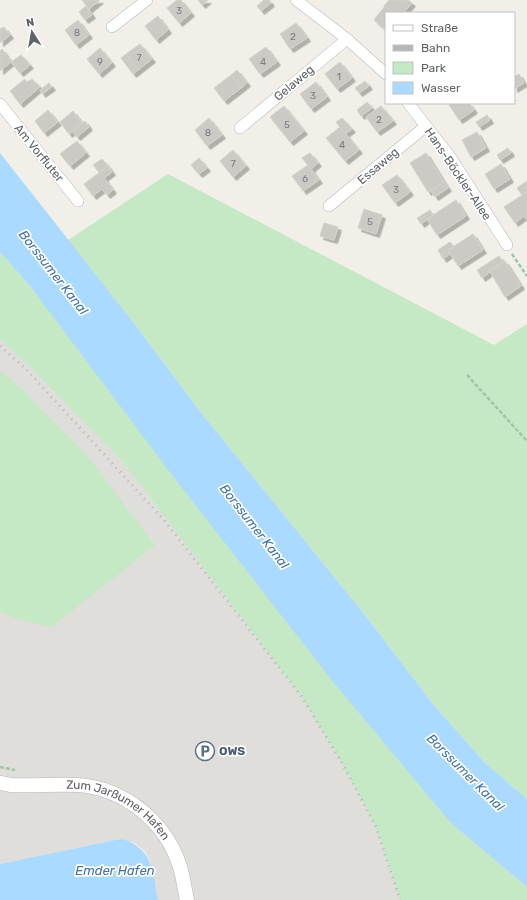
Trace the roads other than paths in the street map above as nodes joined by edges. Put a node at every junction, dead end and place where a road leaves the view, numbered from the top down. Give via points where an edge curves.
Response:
1 (147, 0) edge
2 (296, 0) edge
3 (112, 27) dead end
4 (348, 39) junction
5 (385, 73) edge
6 (0, 104) edge
7 (409, 104) edge
8 (426, 126) junction
9 (240, 128) dead end
10 (78, 201) dead end
11 (329, 206) dead end
12 (507, 245) road end
13 (0, 783) edge
14 (187, 900) edge

1 - 3 street
2 - 4 street
4 - 5 street
4 - 9 street, Gelaweg
6 - 10 street, Am Vorfluter
7 - 8 street, Hans-Böckler-Allee
8 - 11 street, Essaweg
8 - 12 street, Hans-Böckler-Allee via 451,158
13 - 14 street, Zum Jarßumer Hafen via 18,786 80,785 117,795 130,802 167,837 179,863

